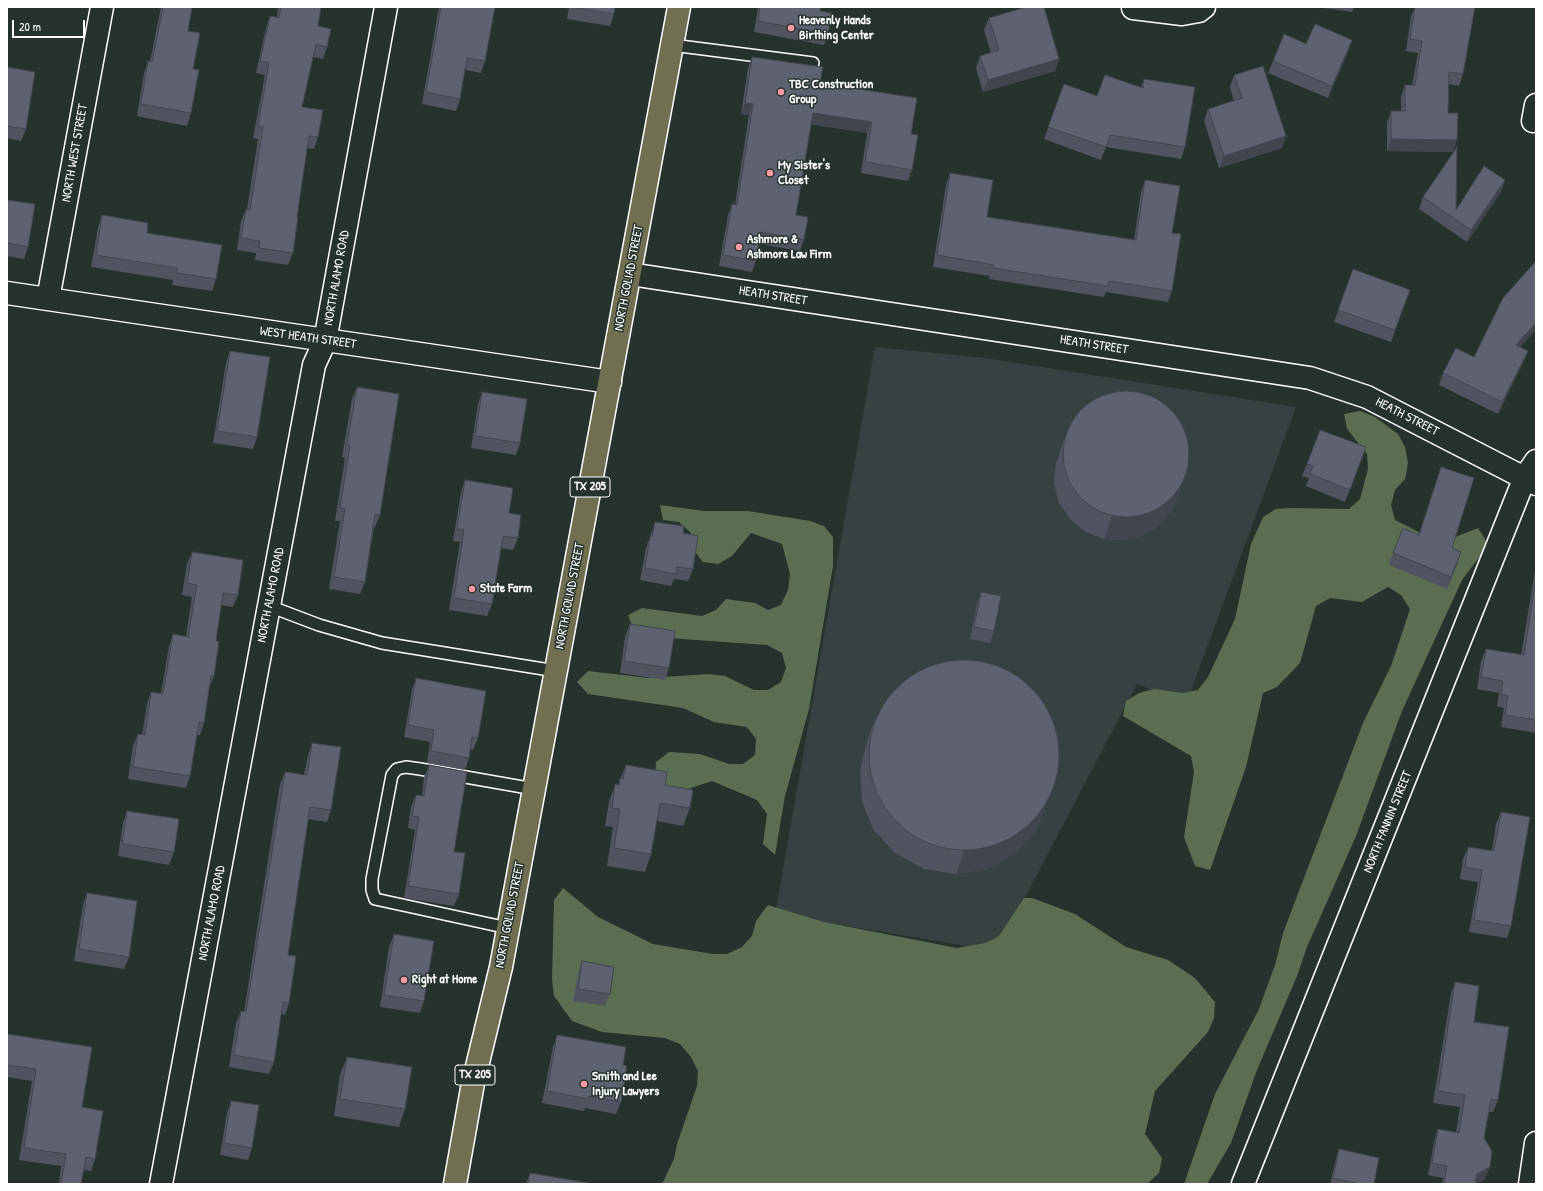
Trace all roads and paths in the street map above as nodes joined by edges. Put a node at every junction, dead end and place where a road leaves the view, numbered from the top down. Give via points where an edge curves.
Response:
1 (102, 7) edge
2 (386, 7) edge
3 (679, 7) edge
4 (1204, 7) edge
5 (1133, 8) edge
6 (672, 45) junction
7 (813, 63) dead end
8 (630, 274) junction
9 (7, 293) edge
10 (48, 299) junction
11 (325, 341) junction
12 (610, 382) junction
13 (1532, 474) edge
14 (269, 606) junction
15 (556, 671) junction
16 (534, 789) junction
17 (508, 928) junction
18 (1536, 1143) edge
19 (161, 1184) edge
20 (455, 1184) edge
21 (1243, 1184) edge
22 (1530, 1184) edge

1 - 10 street, NORTH WEST STREET
2 - 11 street, NORTH ALAMO ROAD
3 - 6 main road, NORTH GOLIAD STREET / TX 205
4 - 5 street via 1199,11 1182,14
6 - 7 lane
6 - 8 main road, NORTH GOLIAD STREET / TX 205
8 - 12 main road, NORTH GOLIAD STREET / TX 205
8 - 13 street, HEATH STREET via 1310,378 1367,397
9 - 10 street, WEST HEATH STREET
10 - 11 street, WEST HEATH STREET
11 - 12 street, WEST HEATH STREET
11 - 14 street, NORTH ALAMO ROAD via 314,365
12 - 15 main road, NORTH GOLIAD STREET / TX 205
13 - 21 street, NORTH FANNIN STREET
14 - 15 lane via 319,625 382,643
14 - 19 street, NORTH ALAMO ROAD
15 - 16 main road, NORTH GOLIAD STREET / TX 205
16 - 17 main road, NORTH GOLIAD STREET / TX 205
16 - 17 lane via 420,769 397,769 392,775 372,879 375,899
17 - 20 main road, NORTH GOLIAD STREET / TX 205 via 473,1082
18 - 22 street

